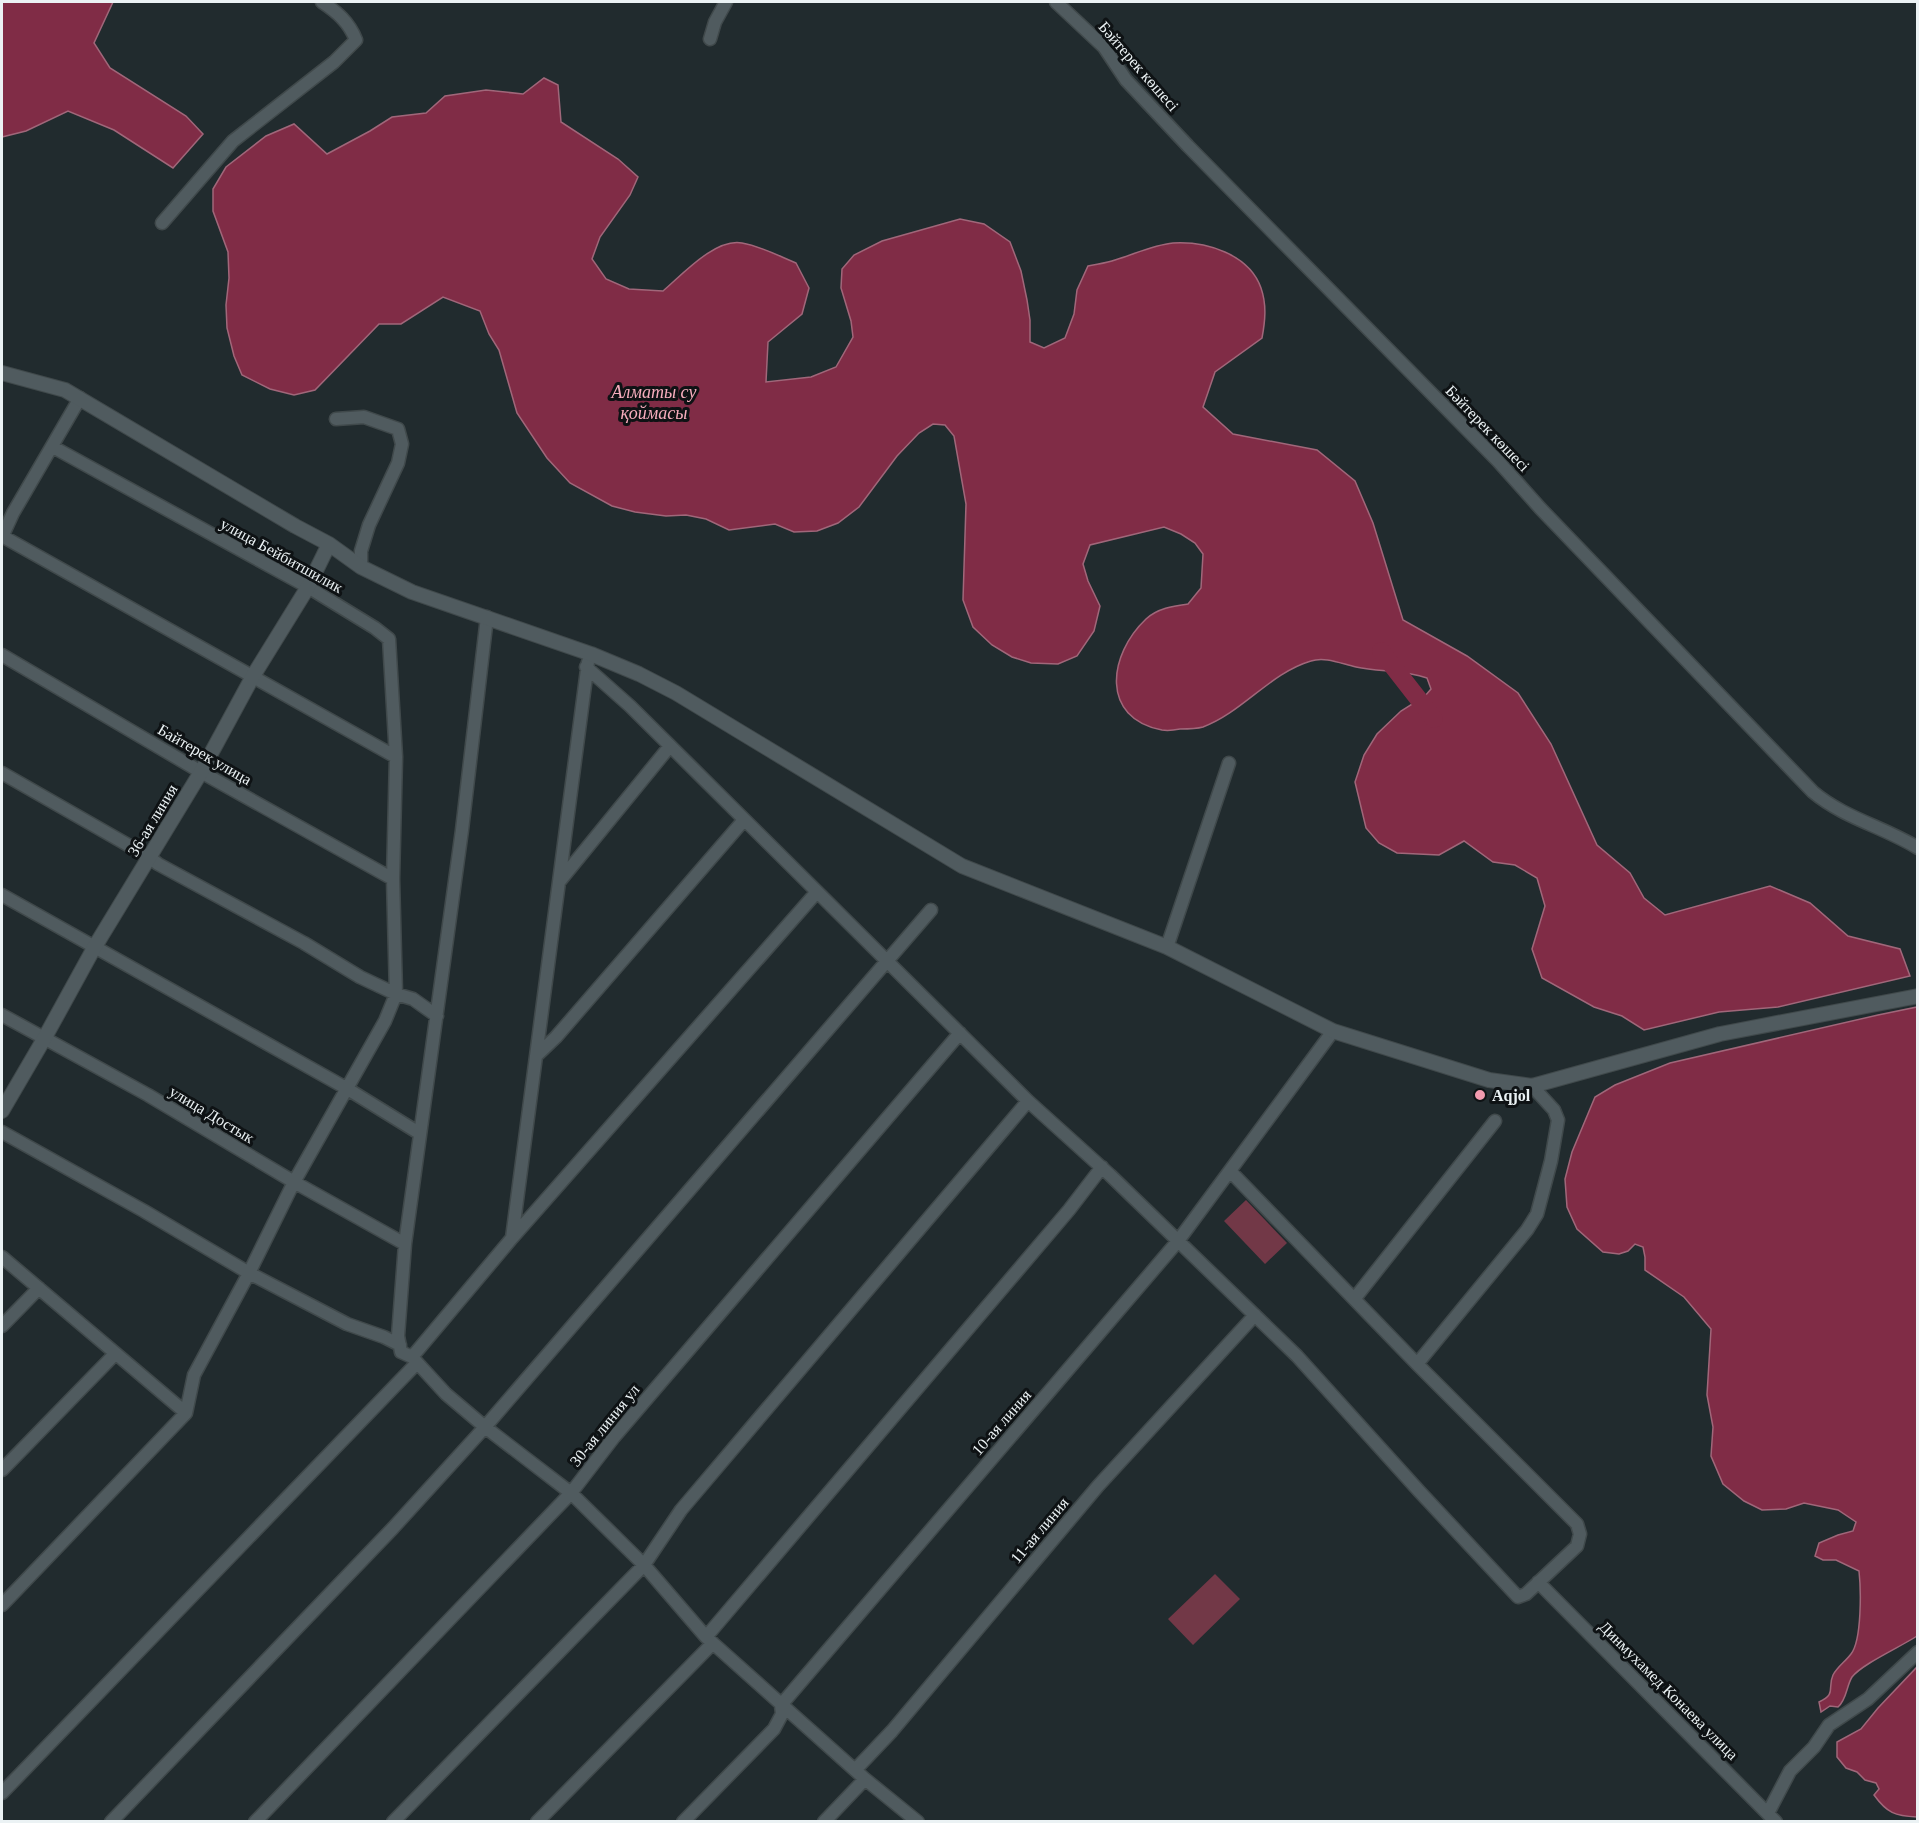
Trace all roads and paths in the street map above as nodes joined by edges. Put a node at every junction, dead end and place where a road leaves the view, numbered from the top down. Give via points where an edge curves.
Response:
1 (322, 2) edge
2 (726, 2) edge
3 (1056, 2) edge
4 (710, 39) dead end
5 (162, 223) dead end
6 (2, 373) edge
7 (80, 398) junction
8 (336, 418) dead end
9 (53, 447) junction
10 (2, 536) edge
11 (329, 544) junction
12 (361, 567) junction
13 (308, 587) junction
14 (487, 617) junction
15 (2, 655) edge
16 (589, 661) junction
17 (253, 676) junction
18 (670, 746) junction
19 (396, 757) junction
20 (1229, 763) dead end
21 (201, 772) junction
22 (2, 773) edge
23 (744, 820) junction
24 (1917, 848) edge
25 (149, 857) junction
26 (393, 879) junction
27 (559, 882) junction
28 (816, 893) junction
29 (2, 895) edge
30 (931, 910) dead end
31 (1167, 947) junction
32 (94, 948) junction
33 (888, 960) junction
34 (396, 994) junction
35 (1917, 996) edge
36 (2, 1015) edge
37 (437, 1016) junction
38 (1333, 1031) junction
39 (960, 1033) junction
40 (44, 1039) junction
41 (536, 1056) junction
42 (1532, 1086) junction
43 (346, 1088) junction
44 (1028, 1101) junction
45 (2, 1111) edge
46 (1495, 1121) dead end
47 (2, 1132) edge
48 (419, 1133) junction
49 (1102, 1167) junction
50 (1230, 1171) junction
51 (294, 1182) junction
52 (512, 1238) junction
53 (1178, 1241) junction
54 (405, 1244) junction
55 (2, 1257) edge
56 (249, 1273) junction
57 (39, 1288) junction
58 (1355, 1298) junction
59 (1255, 1315) junction
60 (2, 1326) edge
61 (400, 1345) junction
62 (115, 1354) junction
63 (414, 1360) junction
64 (1417, 1364) junction
65 (186, 1413) junction
66 (485, 1427) junction
67 (2, 1470) edge
68 (571, 1493) junction
69 (644, 1565) junction
70 (1538, 1582) junction
71 (2, 1605) edge
72 (710, 1640) junction
73 (1917, 1652) edge
74 (781, 1705) junction
75 (855, 1770) junction
76 (865, 1779) junction
77 (2, 1793) edge
78 (1772, 1817) edge
79 (111, 1821) edge
80 (255, 1821) edge
81 (393, 1821) edge
82 (537, 1821) edge
83 (683, 1821) edge
84 (824, 1821) edge
85 (918, 1821) edge

1 - 5 street via 338,12 352,28 356,40 334,62 233,141
2 - 4 street
3 - 24 street, Бәйтерек көшесі via 1104,47 1126,80 1498,461 1813,792 1824,802
6 - 7 street via 65,390
7 - 9 street
7 - 11 street
8 - 12 street via 364,417 398,429 402,444 398,463 369,525
9 - 10 street
9 - 13 street, улица Бейбитшилик
10 - 17 street
11 - 12 street
11 - 13 street, 36-ая линия
12 - 14 street via 412,592
13 - 17 street, 36-ая линия
13 - 19 street, улица Бейбитшилик via 389,639
14 - 16 street
14 - 37 street
15 - 21 street, Байтерек улица
16 - 18 street
16 - 27 street
16 - 31 street via 639,674 676,693 962,866
17 - 19 street
17 - 21 street, 36-ая линия
18 - 23 street
18 - 27 street
19 - 26 street
20 - 31 street
21 - 25 street, 36-ая линия
21 - 26 street, Байтерек улица
22 - 25 street
23 - 28 street
23 - 41 street
25 - 32 street, 36-ая линия
25 - 34 street
26 - 34 street
27 - 41 street
28 - 33 street
28 - 52 street
29 - 32 street
30 - 33 street
31 - 38 street
32 - 40 street, 36-ая линия
32 - 43 street
33 - 39 street
33 - 66 street
34 - 37 street via 413,999
34 - 43 street
35 - 42 street via 1720,1034
36 - 40 street, улица Достык
37 - 48 street
38 - 42 street via 1490,1080
38 - 50 street, 10-ая линия
39 - 44 street
39 - 68 street, 30-ая линия ул via 614,1437
40 - 45 street, 36-ая линия
40 - 51 street, улица Достык via 148,1095
41 - 52 street
42 - 64 street via 1558,1120 1537,1214
43 - 48 street
43 - 51 street
44 - 49 street
44 - 69 street via 689,1501
46 - 58 street
47 - 56 street
48 - 54 street
49 - 53 street
49 - 72 street
50 - 53 street, 10-ая линия
50 - 58 street
51 - 54 street, улица Достык
51 - 56 street
52 - 63 street
53 - 59 street
53 - 74 street, 10-ая линия
54 - 61 street
55 - 57 street
56 - 61 street via 347,1324
56 - 65 street via 194,1375
57 - 60 street
57 - 62 street
58 - 64 street
59 - 70 street via 1298,1356 1518,1597
59 - 75 street, 11-ая линия via 1098,1486
61 - 63 street via 401,1352
62 - 65 street
62 - 67 street
63 - 66 street
63 - 77 street
64 - 70 street via 1577,1524 1577,1546
65 - 71 street
66 - 68 street
66 - 79 street
68 - 69 street
68 - 80 street, 30-ая линия ул
69 - 72 street
69 - 81 street
70 - 78 street, Динмухамед Конаева улица
72 - 74 street
72 - 82 street
73 - 78 street via 1868,1700 1829,1725 1790,1771
74 - 75 street
74 - 83 street, 10-ая линия via 782,1714 774,1729
75 - 76 street
76 - 84 street
76 - 85 street

